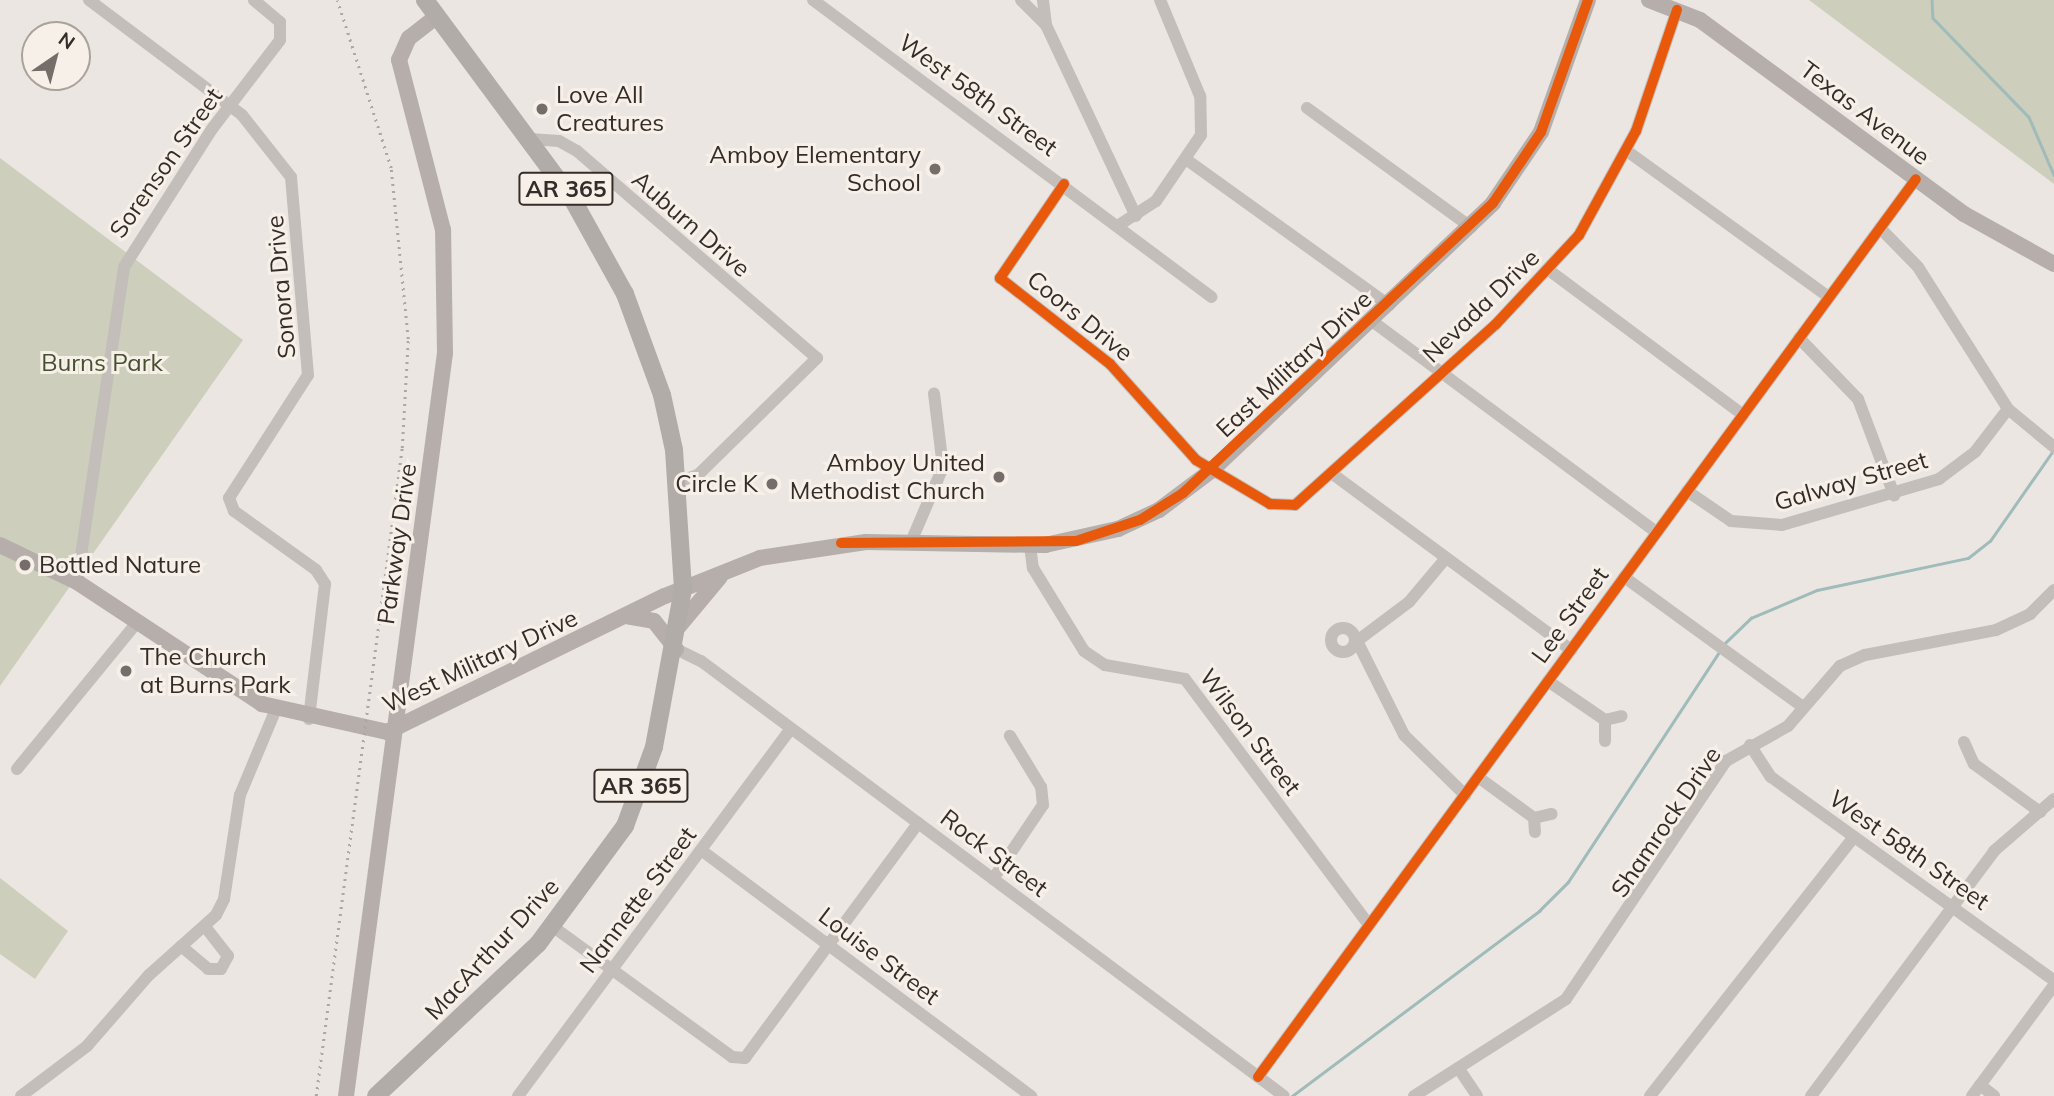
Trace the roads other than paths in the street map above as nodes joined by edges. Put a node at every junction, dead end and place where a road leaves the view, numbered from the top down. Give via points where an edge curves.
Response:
1 (89, 0) edge
2 (254, 0) edge
3 (425, 0) edge
4 (813, 0) edge
5 (1021, 0) edge
6 (1043, 0) edge
7 (1160, 0) edge
8 (1588, 0) edge
9 (1649, 0) edge
10 (1677, 10) junction
11 (437, 16) junction
12 (1046, 25) junction
13 (230, 106) junction
14 (1307, 108) dead end
15 (530, 139) junction
16 (1627, 151) junction
17 (1187, 160) junction
18 (1916, 179) junction
19 (1064, 184) junction
20 (1136, 216) junction
21 (1119, 225) junction
22 (1471, 227) junction
23 (1880, 228) junction
24 (2054, 264) edge
25 (1550, 271) junction
26 (1212, 297) dead end
27 (1829, 297) junction
28 (1389, 305) junction
29 (1372, 321) junction
30 (1799, 338) junction
31 (1442, 373) junction
32 (934, 394) dead end
33 (2008, 409) junction
34 (1743, 415) junction
35 (2053, 447) edge
36 (1211, 471) junction
37 (1334, 475) junction
38 (680, 481) junction
39 (1687, 491) junction
40 (1894, 495) junction
41 (1657, 533) junction
42 (911, 542) junction
43 (0, 545) edge
44 (1030, 545) junction
45 (1446, 558) junction
46 (725, 573) junction
47 (1624, 577) junction
48 (77, 582) junction
49 (683, 589) junction
50 (2054, 590) edge
51 (626, 616) junction
52 (138, 621) junction
53 (679, 626) junction
54 (676, 649) junction
55 (1571, 650) junction
56 (1548, 681) junction
57 (398, 701) junction
58 (1803, 707) junction
59 (276, 709) junction
60 (428, 716) junction
61 (1622, 716) dead end
62 (309, 719) junction
63 (1605, 720) junction
64 (791, 729) junction
65 (395, 731) junction
66 (1010, 736) dead end
67 (1605, 741) dead end
68 (1964, 742) dead end
69 (1751, 745) junction
70 (17, 769) dead end
71 (1478, 777) junction
72 (1465, 795) junction
73 (2054, 799) edge
74 (2040, 812) junction
75 (1552, 814) dead end
76 (1534, 818) junction
77 (918, 823) junction
78 (1535, 832) dead end
79 (1854, 837) junction
80 (701, 850) junction
81 (993, 879) junction
82 (1952, 906) junction
83 (1369, 925) junction
84 (552, 926) junction
85 (206, 928) junction
86 (181, 946) junction
87 (830, 946) junction
88 (612, 970) junction
89 (2054, 983) edge
90 (1459, 1069) junction
91 (1258, 1077) junction
92 (1976, 1091) edge
93 (21, 1096) edge
94 (346, 1096) edge
95 (376, 1096) edge
96 (518, 1096) edge
97 (1031, 1096) edge
98 (1284, 1096) edge
99 (1414, 1096) edge
100 (1477, 1096) edge
101 (1650, 1096) edge
102 (1811, 1096) edge
103 (1994, 1096) edge

1 - 13 street, Sonora Drive
2 - 13 street, Sorenson Street via 282,30
3 - 11 main road, MacArthur Drive / AR 365
4 - 19 street, West 58th Street
5 - 12 street
6 - 12 street
7 - 17 street via 1202,103 1201,135
8 - 22 street, East Military Drive via 1541,132
9 - 10 street, Texas Avenue
10 - 16 street, Nevada Drive
10 - 18 street, Texas Avenue via 1711,27
11 - 15 main road, MacArthur Drive / AR 365
11 - 57 street, Parkway Drive via 409,38 399,60 437,196 447,282 444,367
12 - 20 street
13 - 48 street, Sorenson Street via 128,255
13 - 62 street, Sonora Drive via 286,166 295,202 308,375 229,498 234,512 316,570 325,584
14 - 22 street
15 - 38 main road, MacArthur Drive / AR 365 via 584,217 625,294 662,395
15 - 38 street, Auburn Drive via 559,141 577,152 817,358 698,475
16 - 25 street, Nevada Drive via 1596,211
16 - 27 street
17 - 20 street
17 - 28 street
18 - 23 street, Lee Street
18 - 24 street, Texas Avenue via 1980,225
19 - 21 street, West 58th Street
19 - 36 street, Coors Drive via 1000,278 1110,364
20 - 21 street
21 - 26 street, West 58th Street via 1163,265
22 - 28 street, East Military Drive
23 - 27 street, Lee Street
23 - 33 street via 1918,267
25 - 31 street, Nevada Drive
25 - 34 street
27 - 30 street, Lee Street
28 - 29 street, East Military Drive
29 - 31 street
29 - 36 street, East Military Drive
30 - 34 street, Lee Street
30 - 40 street via 1858,398
31 - 37 street, Nevada Drive
31 - 41 street
32 - 42 street via 943,467
33 - 35 street
33 - 40 street, Galway Street via 1952,472
34 - 39 street, Lee Street
36 - 37 street, Nevada Drive via 1276,506 1302,502
36 - 44 street, East Military Drive via 1129,525 1092,538
37 - 45 street
38 - 49 main road, MacArthur Drive / AR 365
39 - 40 street, Galway Street via 1731,521 1757,528
39 - 41 street, Lee Street
41 - 47 street, Lee Street
42 - 44 street, East Military Drive
42 - 46 street, East Military Drive via 806,548
43 - 48 street, West Military Drive
44 - 83 street, Wilson Street via 1033,568 1084,651 1105,665 1185,679
45 - 55 street
45 - 72 street via 1409,602 1357,642 1404,735 1425,763
46 - 49 street, East Military Drive
46 - 53 street
47 - 55 street, Lee Street
47 - 58 street
48 - 52 street, West Military Drive
49 - 51 street, West Military Drive
49 - 53 main road, MacArthur Drive / AR 365
50 - 58 street, Shamrock Drive via 2030,614 1996,630 1847,662
51 - 54 street via 654,621
51 - 60 street, West Military Drive
52 - 59 street, West Military Drive
52 - 70 street
53 - 54 main road, MacArthur Drive / AR 365
54 - 64 street, Rock Street via 701,661
54 - 84 main road, MacArthur Drive / AR 365 via 654,747 625,826
55 - 56 street, Lee Street
56 - 63 street
56 - 71 street, Lee Street
57 - 60 street
57 - 65 street, Parkway Drive
58 - 69 street, Shamrock Drive via 1784,729
59 - 62 street, West Military Drive
59 - 85 street via 240,794 224,899
60 - 65 street, West Military Drive
61 - 63 street
62 - 65 street, West Military Drive
63 - 67 street
64 - 77 street, Rock Street
64 - 80 street, Nannette Street
65 - 94 street, Parkway Drive
66 - 81 street via 1041,787 1043,805
68 - 74 street via 1974,764
69 - 79 street, West 58th Street via 1771,777
69 - 90 street, Shamrock Drive via 1726,761 1574,992
71 - 72 street, Lee Street
71 - 76 street
72 - 83 street, Lee Street
73 - 74 street
74 - 82 street via 2000,844
75 - 76 street
76 - 78 street
77 - 81 street, Rock Street
77 - 87 street
79 - 82 street, West 58th Street
79 - 101 street
80 - 87 street, Louise Street
80 - 88 street, Nannette Street
81 - 91 street, Rock Street
82 - 89 street, West 58th Street
82 - 102 street
83 - 91 street, Lee Street
84 - 88 street
84 - 95 main road, MacArthur Drive / AR 365
85 - 86 street
85 - 86 street via 228,956 221,969 208,969
86 - 93 street via 87,1046
87 - 88 street via 740,1059
87 - 97 street, Louise Street
88 - 96 street, Nannette Street
89 - 92 street
90 - 99 street, Shamrock Drive
90 - 100 street
91 - 98 street, Rock Street
92 - 103 street

